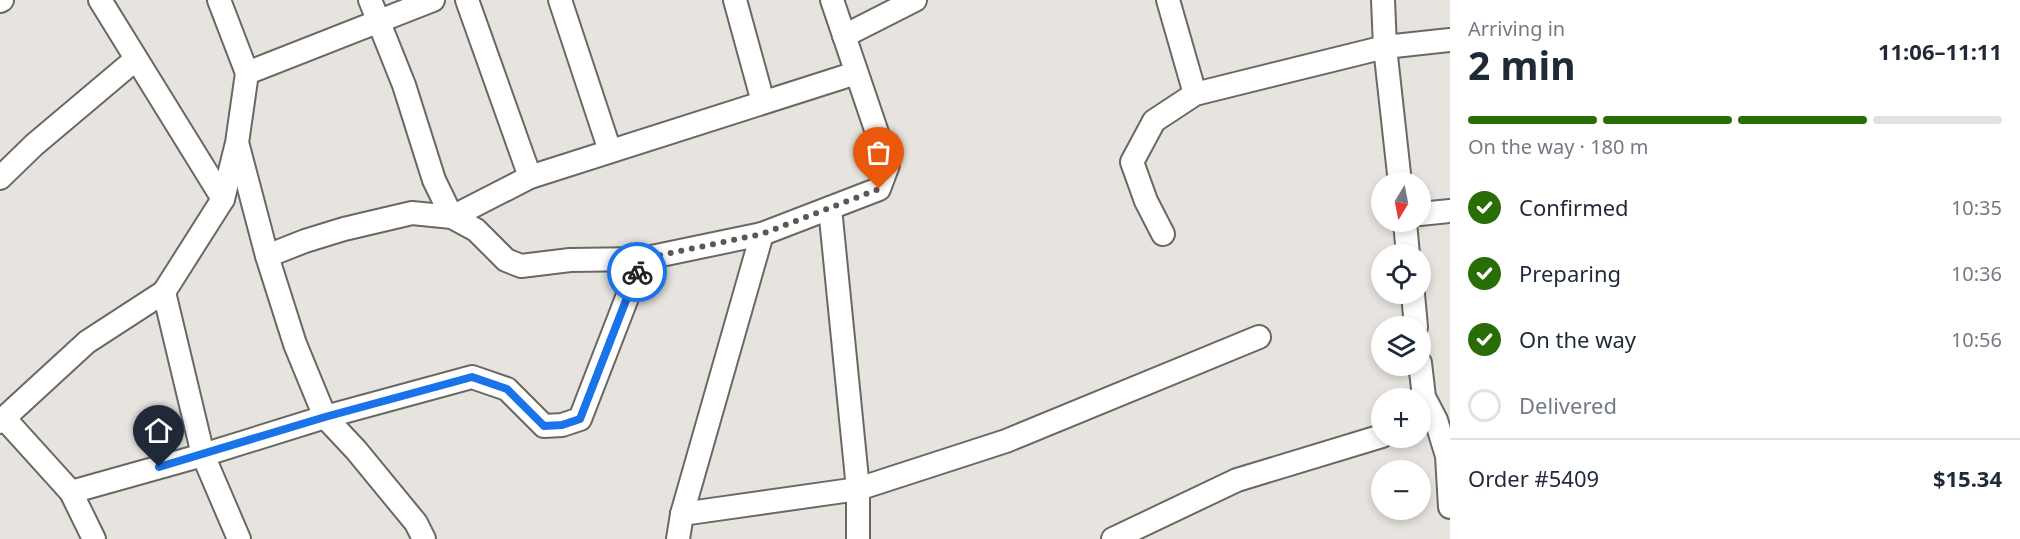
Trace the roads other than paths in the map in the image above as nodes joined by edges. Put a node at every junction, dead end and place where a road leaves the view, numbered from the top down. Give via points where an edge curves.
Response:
1 (100, 0) edge
2 (219, 0) edge
3 (370, 0) edge
4 (433, 0) edge
5 (467, 0) edge
6 (560, 0) edge
7 (735, 0) edge
8 (832, 0) edge
9 (915, 0) edge
10 (1168, 0) edge
11 (1383, 0) edge
12 (379, 21) junction
13 (844, 36) junction
14 (1450, 40) edge
15 (1385, 47) junction
16 (136, 58) junction
17 (856, 73) junction
18 (247, 74) junction
19 (1195, 94) junction
20 (763, 102) junction
21 (237, 143) junction
22 (610, 151) junction
23 (1399, 172) edge
24 (530, 177) junction
25 (0, 178) edge
26 (223, 199) junction
27 (830, 208) junction
28 (1450, 211) edge
29 (1431, 213) edge
30 (452, 217) junction
31 (762, 234) junction
32 (1163, 234) dead end
33 (267, 256) junction
34 (642, 259) junction
35 (164, 292) junction
36 (1259, 337) dead end
37 (1422, 376) edge
38 (325, 417) junction
39 (2, 420) edge
40 (1435, 421) edge
41 (1371, 439) edge
42 (203, 455) junction
43 (858, 489) junction
44 (71, 492) junction
45 (1450, 507) edge
46 (682, 514) junction
47 (94, 539) edge
48 (239, 539) edge
49 (424, 539) edge
50 (678, 539) edge
51 (858, 539) edge
52 (1113, 539) edge

1 - 16 street
2 - 18 street
3 - 12 street
4 - 12 street
5 - 24 street
6 - 22 street
7 - 20 street
8 - 13 street
9 - 13 street
10 - 19 street
11 - 15 street
12 - 18 street
12 - 30 street via 434,180
13 - 17 street
14 - 15 street
15 - 19 street
15 - 23 street
16 - 25 street
16 - 26 street
17 - 20 street
17 - 27 street via 888,165 879,189
18 - 21 street
19 - 32 street via 1154,121 1132,162
20 - 22 street
21 - 26 street
21 - 33 street
22 - 24 street
24 - 30 street
26 - 35 street
27 - 31 street
27 - 43 street
28 - 29 street
30 - 33 street via 412,213 344,229
30 - 34 street via 476,230 506,260 521,266 570,260
31 - 34 street
31 - 46 street
33 - 38 street via 295,344
34 - 38 street via 580,419 544,426 507,389 472,377
35 - 39 street via 87,342
35 - 42 street
36 - 43 street via 1006,441
37 - 40 street via 1424,397
38 - 42 street
38 - 49 street via 416,523
39 - 44 street
40 - 45 street via 1447,456
41 - 52 street via 1237,480
42 - 44 street
42 - 48 street
43 - 46 street
43 - 51 street
44 - 47 street
46 - 50 street

